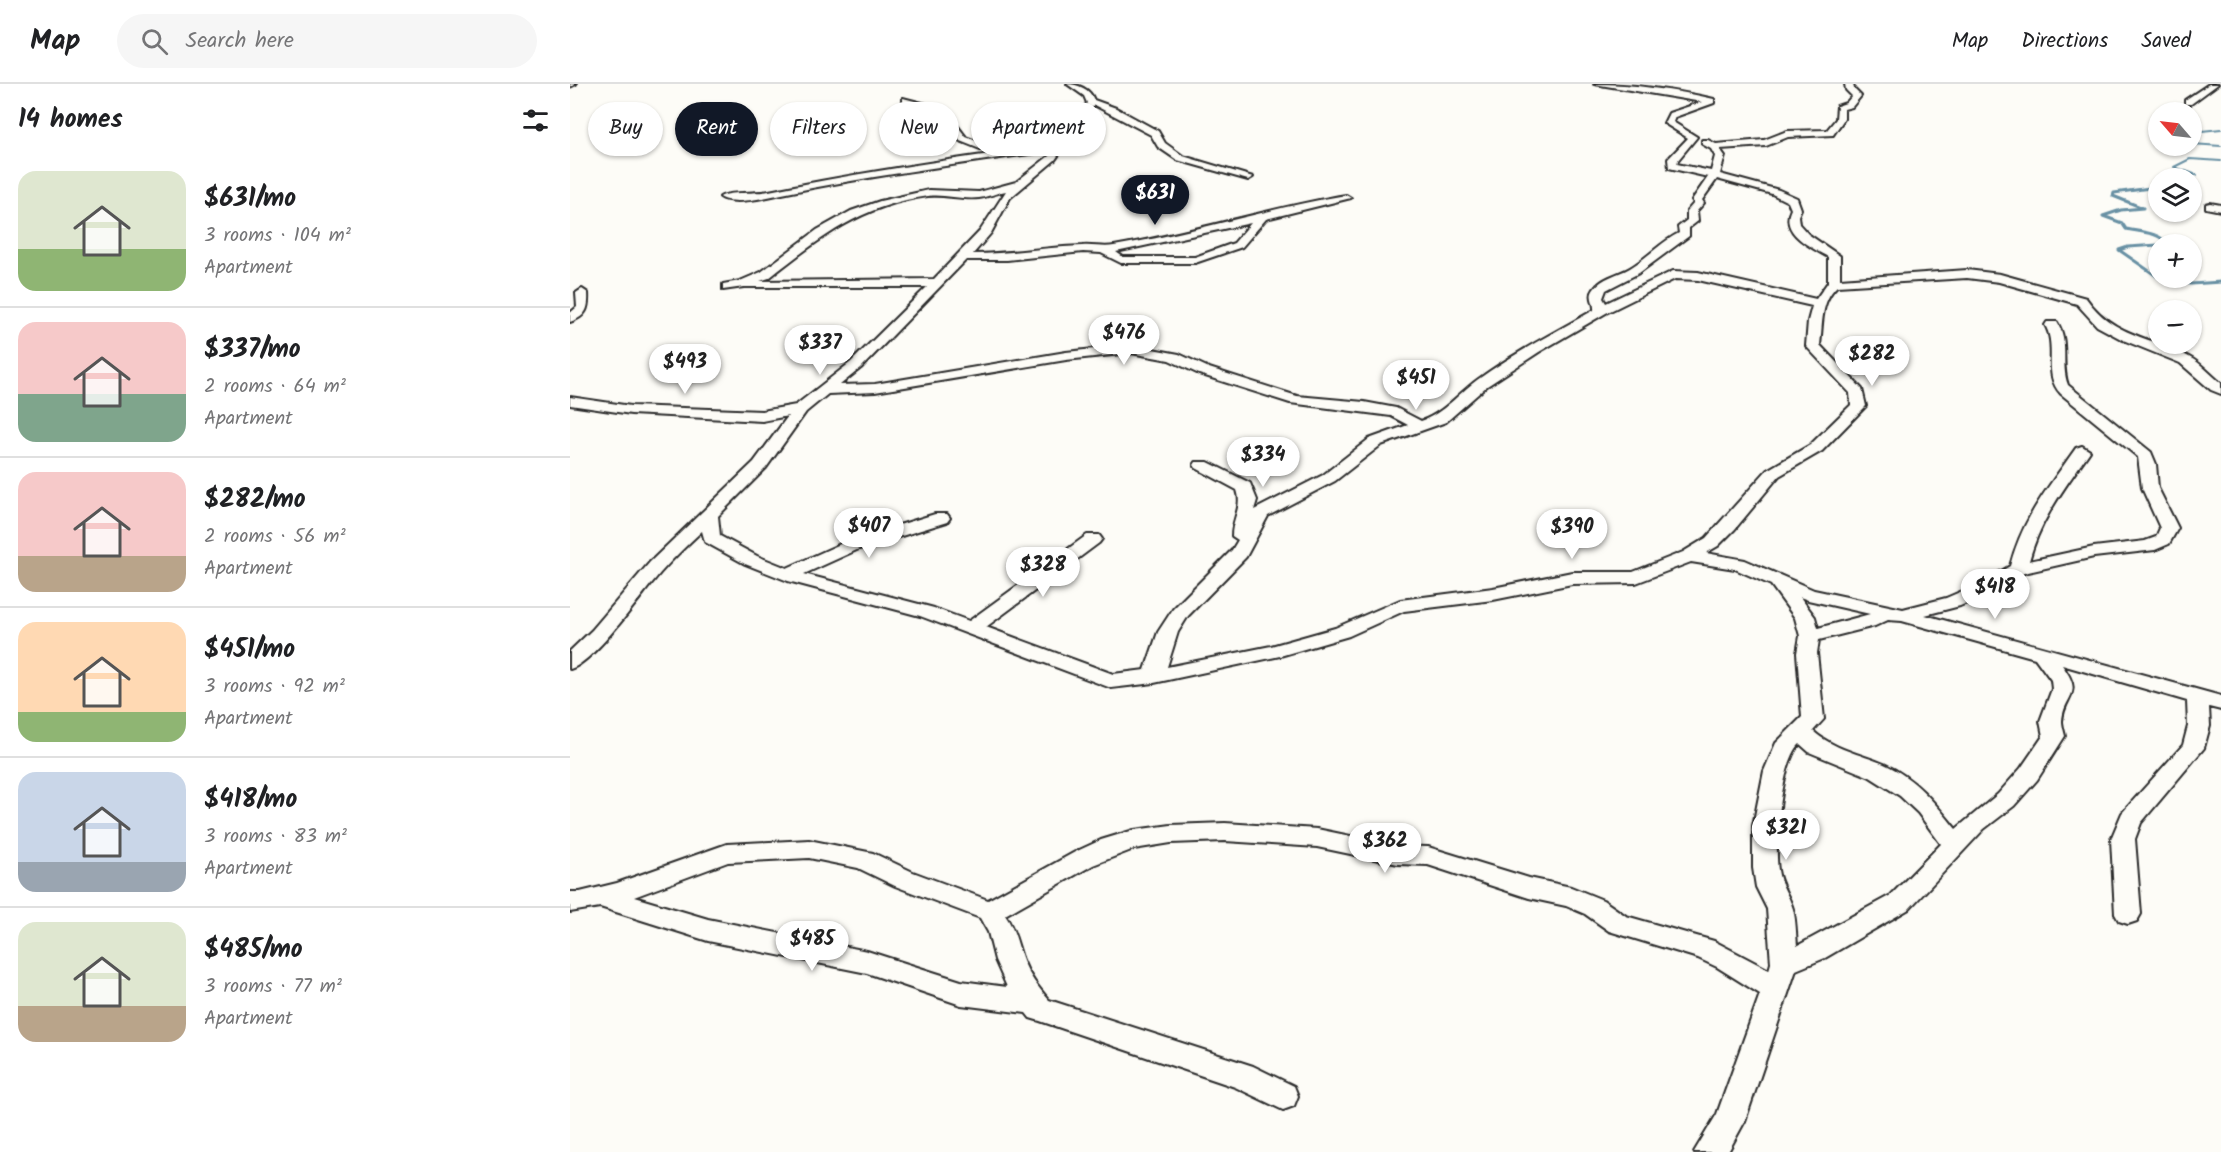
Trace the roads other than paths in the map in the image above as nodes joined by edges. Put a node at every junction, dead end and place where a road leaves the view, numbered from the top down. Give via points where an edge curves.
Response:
1 (1071, 84) edge
2 (1598, 84) edge
3 (1849, 84) edge
4 (2214, 84) edge
5 (906, 100) dead end
6 (1090, 101) joint
7 (2188, 102) dead end
8 (1693, 137) junction
9 (971, 142) edge
10 (1714, 147) junction
11 (994, 156) edge
12 (1052, 156) edge
13 (1715, 175) junction
14 (1248, 177) dead end
15 (1021, 185) junction
16 (725, 197) dead end
17 (1346, 198) dead end
18 (1263, 216) junction
19 (1102, 249) junction
20 (962, 257) junction
21 (1834, 283) junction
22 (743, 284) junction
23 (935, 284) junction
24 (727, 286) dead end
25 (582, 293) dead end
26 (1821, 304) junction
27 (1600, 310) junction
28 (570, 318) edge
29 (2052, 325) dead end
30 (827, 390) junction
31 (2221, 390) edge
32 (570, 401) edge
33 (801, 409) junction
34 (1421, 427) junction
35 (2082, 451) dead end
36 (1202, 465) dead end
37 (709, 516) junction
38 (941, 518) dead end
39 (1093, 539) dead end
40 (1240, 553) junction
41 (1689, 556) junction
42 (2018, 569) junction
43 (788, 574) junction
44 (1778, 582) junction
45 (1904, 615) junction
46 (972, 628) junction
47 (1810, 636) junction
48 (2041, 652) junction
49 (570, 663) edge
50 (1154, 676) junction
51 (2198, 697) junction
52 (2221, 703) edge
53 (1800, 731) junction
54 (1957, 843) junction
55 (600, 897) junction
56 (570, 902) edge
57 (989, 911) junction
58 (2128, 914) dead end
59 (1785, 963) junction
60 (1776, 989) junction
61 (1033, 1002) junction
62 (1283, 1096) dead end
63 (1710, 1152) edge

1 - 6 street via 1088,95
2 - 8 street via 1711,101 1669,118 1670,125
3 - 10 street via 1857,96 1840,108 1840,119 1830,133 1787,134 1772,142
4 - 7 street
5 - 9 street via 947,118 963,139
6 - 14 street via 1155,133 1161,145 1180,158
8 - 10 street
8 - 13 street via 1673,159 1672,166
10 - 13 street via 1720,156
11 - 16 street via 867,174 755,197
12 - 15 street
13 - 21 street via 1740,185 1781,193 1793,200 1796,229 1834,256
13 - 27 street via 1697,200 1693,221 1683,227 1685,234 1634,271 1601,287 1597,298
15 - 20 street via 1006,196 985,233
15 - 22 street via 979,195 929,193 865,210 821,232 765,275
17 - 18 street
18 - 19 street via 1167,239
18 - 19 street via 1238,245 1196,260 1121,260
19 - 20 street
20 - 23 street
21 - 26 street via 1828,285
21 - 31 street via 1967,274 2000,278 2082,301 2093,319 2185,360
22 - 23 street
22 - 24 street
23 - 30 street
25 - 28 street via 583,307
26 - 27 street via 1698,276 1673,275
26 - 41 street via 1814,321 1813,346 1857,392 1859,406 1816,448 1773,473 1712,542
27 - 34 street via 1482,382 1441,419
29 - 42 street via 2059,341 2060,383 2145,455 2150,465 2150,489 2169,528 2163,540 2149,546 2094,552
30 - 33 street
30 - 34 street via 875,388 1131,349 1174,357 1204,371 1295,400 1396,412
32 - 33 street via 631,410 762,416
33 - 37 street via 759,465
34 - 40 street via 1375,442 1329,477 1261,513
35 - 42 street via 2041,510 2026,539
36 - 40 street via 1244,487 1249,500 1241,525
37 - 43 street via 711,538
37 - 49 street via 656,566
38 - 43 street via 853,545
39 - 46 street
40 - 50 street via 1180,613 1167,632
41 - 44 street via 1738,564
41 - 50 street via 1635,577 1572,578 1493,594 1400,606 1342,632 1273,652
42 - 45 street via 1968,597
43 - 46 street
44 - 45 street via 1808,594
44 - 47 street via 1805,617
45 - 47 street via 1886,614
45 - 48 street
46 - 50 street via 1111,681
47 - 53 street via 1807,653 1813,719
48 - 51 street
48 - 54 street via 2061,679 2063,689 2051,721 2054,736 2006,800
51 - 52 street
51 - 58 street via 2199,726 2193,748 2130,819 2123,839
53 - 54 street via 1818,747 1878,771 1908,790
53 - 59 street via 1787,743 1775,771 1763,850 1770,887 1780,909
54 - 59 street via 1900,902 1816,950
55 - 56 street
55 - 57 street via 727,853 809,849 864,860
55 - 61 street via 708,930 867,962 961,993
57 - 60 street via 1013,902 1098,851 1161,833 1231,831 1317,838 1398,855 1428,856 1571,897 1618,924 1726,958
57 - 61 street via 1001,930 1022,989
59 - 60 street
60 - 63 street via 1730,1121
61 - 62 street via 1040,1009 1243,1076

